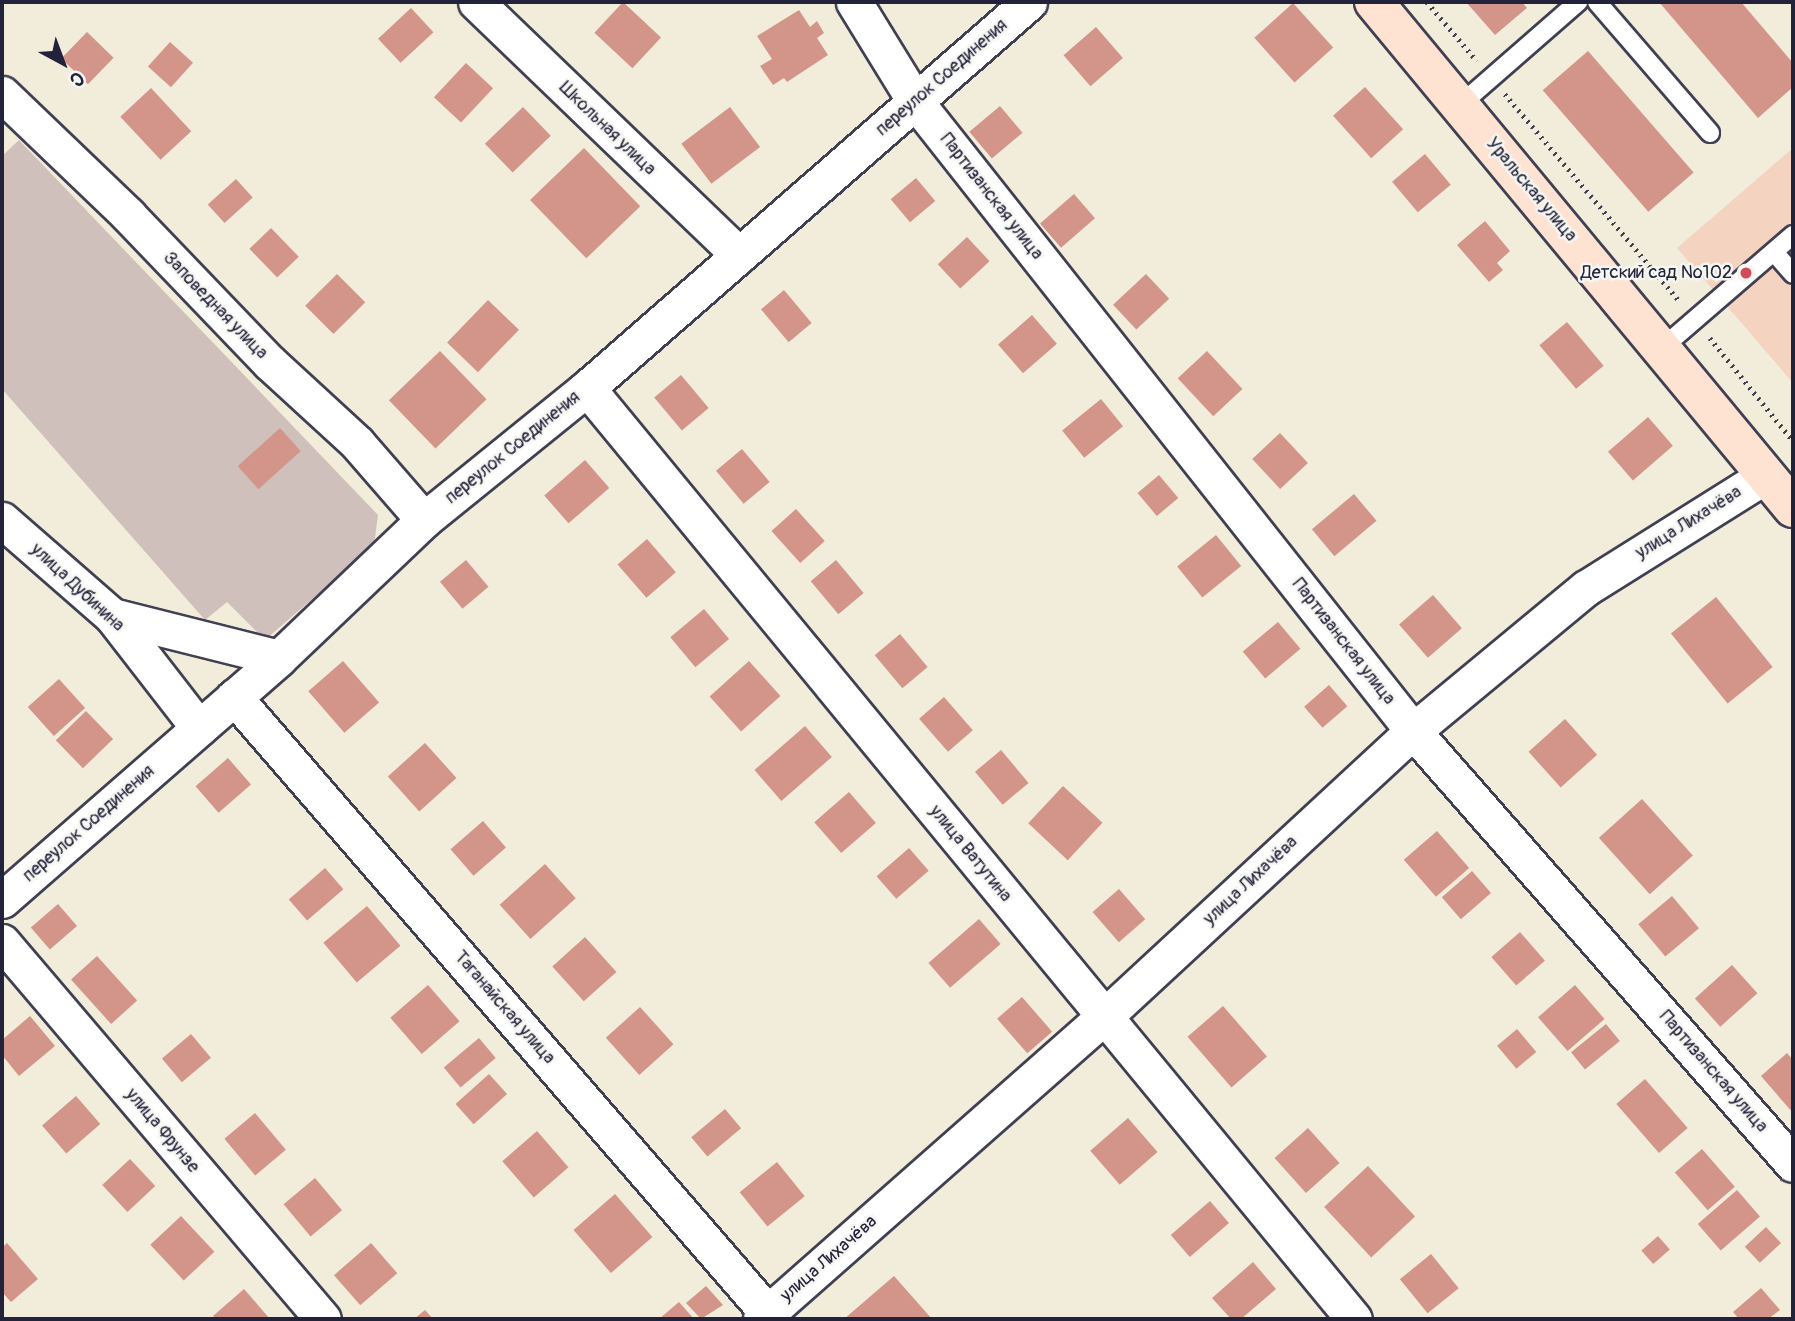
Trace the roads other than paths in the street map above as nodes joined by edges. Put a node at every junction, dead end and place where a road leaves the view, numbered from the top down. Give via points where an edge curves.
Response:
1 (476, 2) edge
2 (854, 2) edge
3 (1029, 2) edge
4 (1374, 2) edge
5 (1578, 2) edge
6 (1597, 2) edge
7 (2, 94) edge
8 (915, 101) junction
9 (1460, 105) junction
10 (1710, 133) dead end
11 (1793, 235) edge
12 (1774, 252) junction
13 (739, 255) junction
14 (1793, 274) edge
15 (1662, 348) junction
16 (587, 388) junction
17 (1766, 475) junction
18 (1793, 508) edge
19 (2, 520) edge
20 (424, 520) junction
21 (112, 616) junction
22 (279, 658) junction
23 (234, 696) junction
24 (199, 728) junction
25 (1413, 731) junction
26 (2, 900) edge
27 (2, 942) edge
28 (1104, 1017) junction
29 (1793, 1164) edge
30 (767, 1317) edge
31 (323, 1319) edge
32 (1354, 1319) edge

1 - 13 street, Школьная улица
2 - 8 street, Партизанская улица
3 - 8 street, переулок Соединения
4 - 9 street, Уральская улица
5 - 9 lane
6 - 10 lane
7 - 20 street, Заповедная улица via 128,215 269,362 357,443
8 - 13 street, переулок Соединения
8 - 25 street, Партизанская улица
9 - 15 street, Уральская улица
11 - 12 lane
12 - 14 lane
12 - 15 lane
13 - 16 street, переулок Соединения
15 - 17 street, Уральская улица
16 - 20 street, переулок Соединения
16 - 28 street, улица Ватутина
17 - 18 street, Уральская улица
17 - 25 street, улица Лихачёва via 1586,588
19 - 21 street, улица Дубинина
20 - 22 street, переулок Соединения
21 - 22 street
21 - 24 street, улица Дубинина
22 - 23 street, переулок Соединения
23 - 24 street, переулок Соединения
23 - 30 street, Таганайская улица
24 - 26 street, переулок Соединения
25 - 28 street, улица Лихачёва
25 - 29 street, Партизанская улица
27 - 31 street, улица Фрунзе
28 - 30 street, улица Лихачёва
28 - 32 street, улица Ватутина

